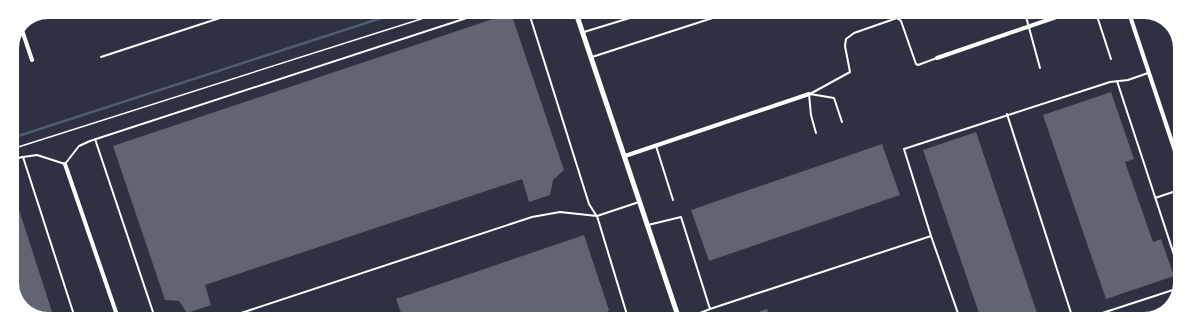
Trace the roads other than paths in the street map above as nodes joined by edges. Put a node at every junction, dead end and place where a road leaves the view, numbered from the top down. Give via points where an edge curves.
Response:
1 (217, 19) edge
2 (463, 19) edge
3 (530, 19) edge
4 (578, 19) edge
5 (627, 19) edge
6 (710, 19) edge
7 (894, 19) edge
8 (898, 19) edge
9 (1027, 19) edge
10 (1050, 19) edge
11 (1098, 19) edge
12 (1131, 19) edge
13 (1029, 26) junction
14 (23, 33) edge
15 (582, 33) junction
16 (101, 57) dead end
17 (591, 58) junction
18 (937, 58) joint
19 (1111, 59) dead end
20 (32, 60) dead end
21 (1040, 68) dead end
22 (1149, 73) junction
23 (1117, 81) junction
24 (809, 94) junction
25 (1007, 114) junction
26 (842, 122) dead end
27 (816, 133) dead end
28 (94, 139) junction
29 (1173, 145) edge
30 (656, 146) junction
31 (624, 156) junction
32 (23, 157) junction
33 (19, 158) edge
34 (65, 164) junction
35 (1173, 192) edge
36 (1155, 198) junction
37 (673, 200) dead end
38 (640, 202) junction
39 (597, 216) junction
40 (647, 225) junction
41 (931, 236) junction
42 (1173, 252) edge
43 (1172, 290) edge
44 (710, 309) junction
45 (73, 312) edge
46 (116, 312) edge
47 (153, 312) edge
48 (244, 312) edge
49 (626, 312) edge
50 (676, 312) edge
51 (702, 312) edge
52 (958, 312) edge
53 (1071, 312) edge
54 (1105, 312) edge

1 - 16 lane
2 - 28 lane
3 - 39 lane via 589,204
4 - 15 street
5 - 15 lane
6 - 17 lane
7 - 24 lane via 854,33 846,40 850,72
8 - 18 lane via 916,64
9 - 13 lane
10 - 13 street
11 - 19 lane
12 - 22 street
13 - 18 street
13 - 21 lane
14 - 20 street
15 - 17 street
17 - 31 street
22 - 23 lane
22 - 29 street
23 - 25 lane
23 - 36 lane
24 - 26 lane via 834,98
24 - 27 lane
24 - 30 street
25 - 41 lane via 904,149
25 - 53 lane
28 - 34 lane via 79,146
28 - 47 lane
30 - 31 street
30 - 37 lane
31 - 38 street
32 - 33 lane
32 - 34 lane via 37,155
32 - 45 lane
34 - 46 street
35 - 36 lane
36 - 42 lane
38 - 39 lane
38 - 40 street
39 - 48 lane via 560,212 532,217
39 - 49 lane
40 - 44 lane via 681,217
40 - 50 street
41 - 44 lane
41 - 52 lane
43 - 54 lane
44 - 51 lane

